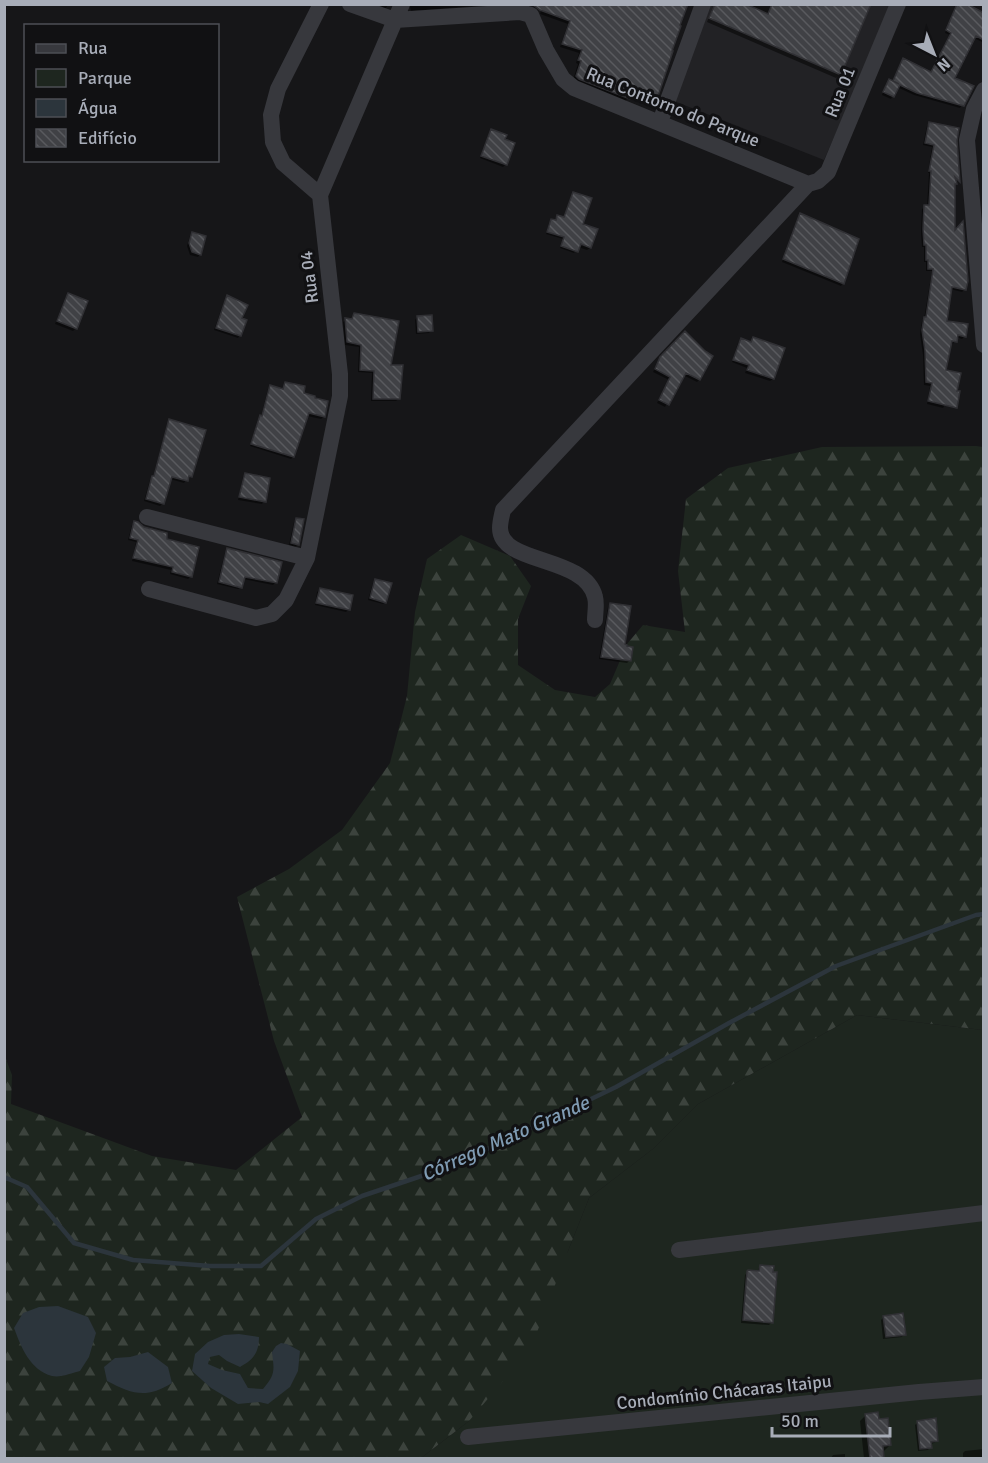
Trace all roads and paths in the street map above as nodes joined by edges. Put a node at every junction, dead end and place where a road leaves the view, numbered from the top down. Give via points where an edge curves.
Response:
1 (321, 4) edge
2 (350, 4) edge
3 (402, 4) edge
4 (703, 4) edge
5 (898, 4) edge
6 (534, 10) edge
7 (395, 20) junction
8 (984, 90) edge
9 (660, 122) junction
10 (808, 184) junction
11 (320, 195) junction
12 (984, 345) edge
13 (147, 517) dead end
14 (307, 558) junction
15 (148, 589) dead end
16 (595, 620) dead end
17 (984, 1213) edge
18 (679, 1250) dead end
19 (984, 1387) edge
20 (468, 1437) dead end

1 - 11 street via 278,89 271,114 273,142 283,163
2 - 7 street, Rua Contorno do Parque
3 - 7 street, Rua 04
4 - 9 street
5 - 10 street, Rua 01 via 828,172
6 - 7 street, Rua Contorno do Parque
6 - 9 street, Rua Contorno do Parque via 546,50 563,79 574,88
7 - 11 street, Rua 04
8 - 12 street via 974,109 967,140
9 - 10 street, Rua Contorno do Parque
10 - 16 street, Rua 01 via 503,510 503,539 514,550 572,571 589,584 596,598
11 - 14 street, Rua 04 via 340,374
13 - 14 street
14 - 15 street, Rua 04 via 286,600 272,614 256,618
17 - 18 street
19 - 20 street, Condomínio Chácaras Itaipu

